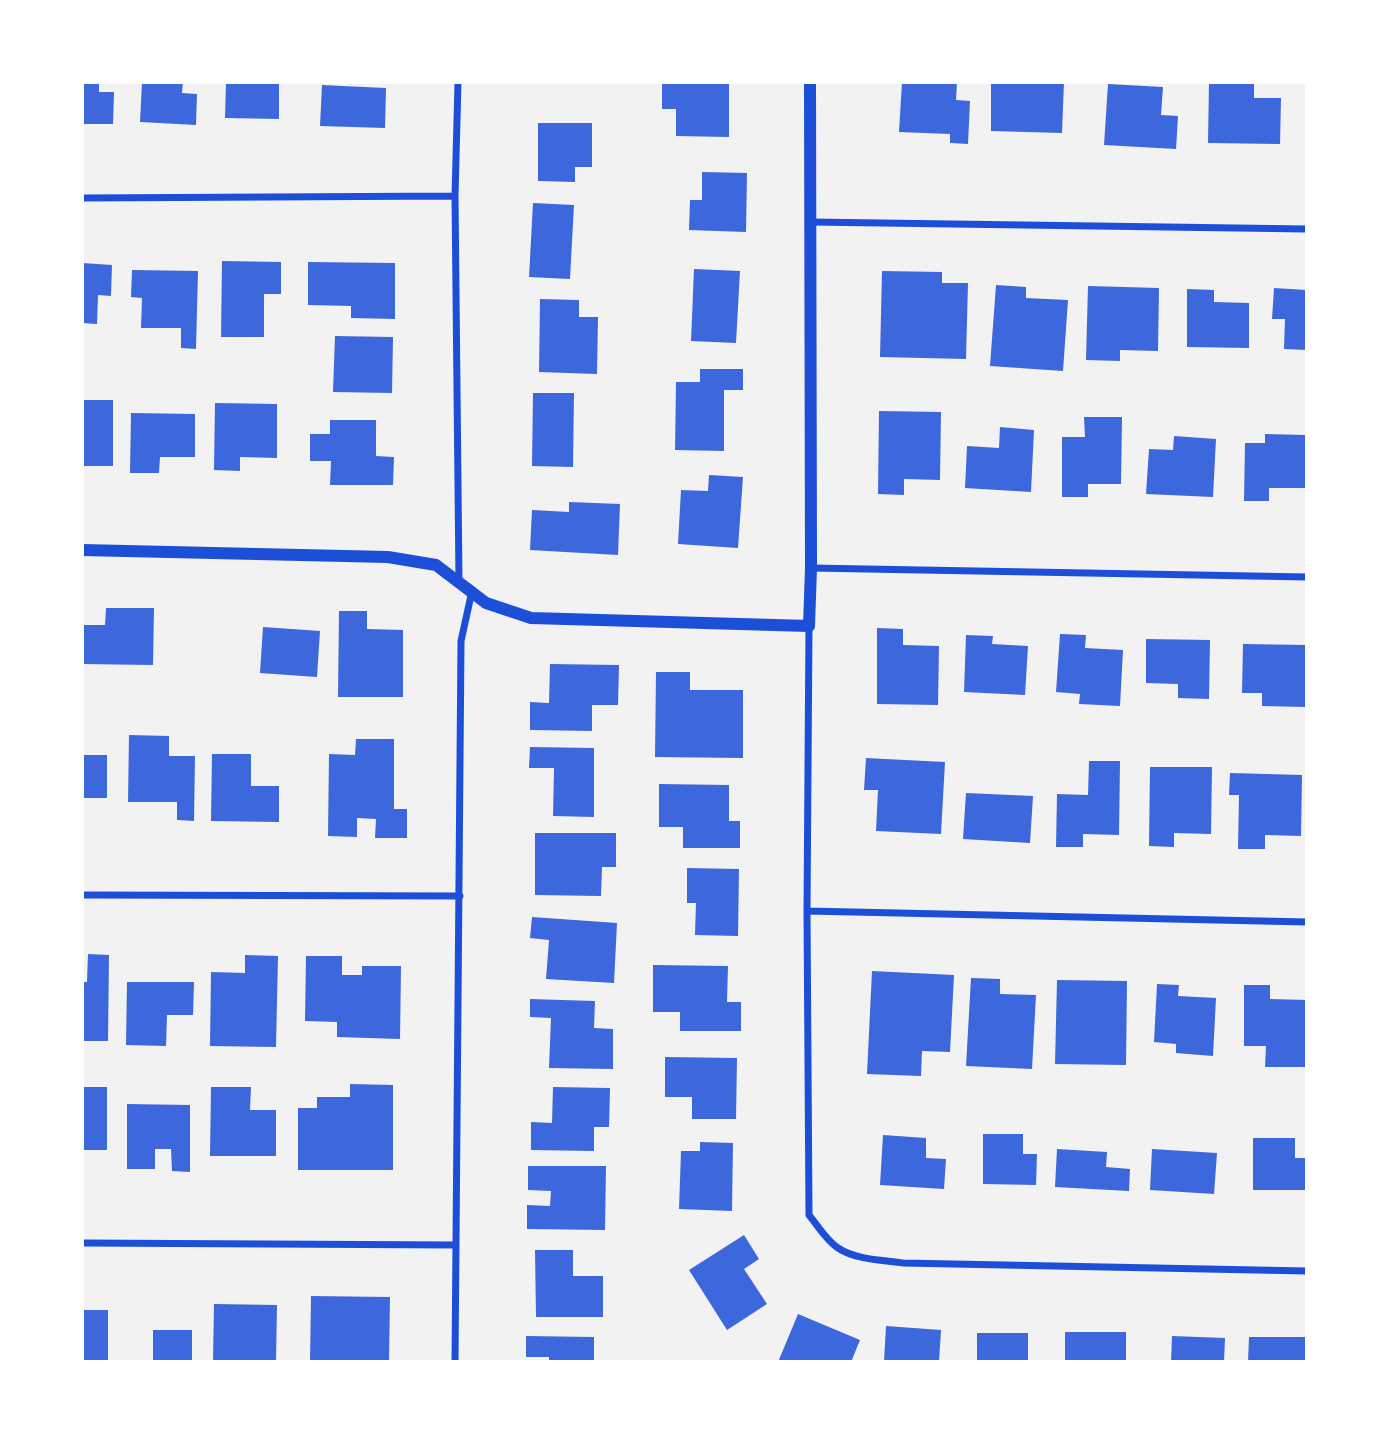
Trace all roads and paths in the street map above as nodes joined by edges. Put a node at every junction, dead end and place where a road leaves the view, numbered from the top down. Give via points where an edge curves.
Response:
1 (458, 82) edge
2 (810, 82) edge
3 (454, 196) junction
4 (82, 198) edge
5 (811, 222) junction
6 (1307, 229) edge
7 (82, 550) edge
8 (811, 568) junction
9 (1307, 577) edge
10 (459, 581) junction
11 (472, 592) junction
12 (810, 626) junction
13 (82, 895) edge
14 (460, 896) junction
15 (807, 911) junction
16 (1307, 922) edge
17 (82, 1243) edge
18 (455, 1245) junction
19 (1307, 1271) edge
20 (455, 1362) edge

1 - 3 street
2 - 5 street
3 - 4 street
3 - 10 street
5 - 6 street
5 - 8 street
7 - 10 street via 388,557 436,565
8 - 9 street
8 - 12 street
10 - 11 street
11 - 12 street via 486,603 531,618
11 - 14 street via 461,641
12 - 15 street
13 - 14 street
14 - 18 street
15 - 16 street
15 - 19 street via 809,1215 839,1249 903,1263
17 - 18 street
18 - 20 street

